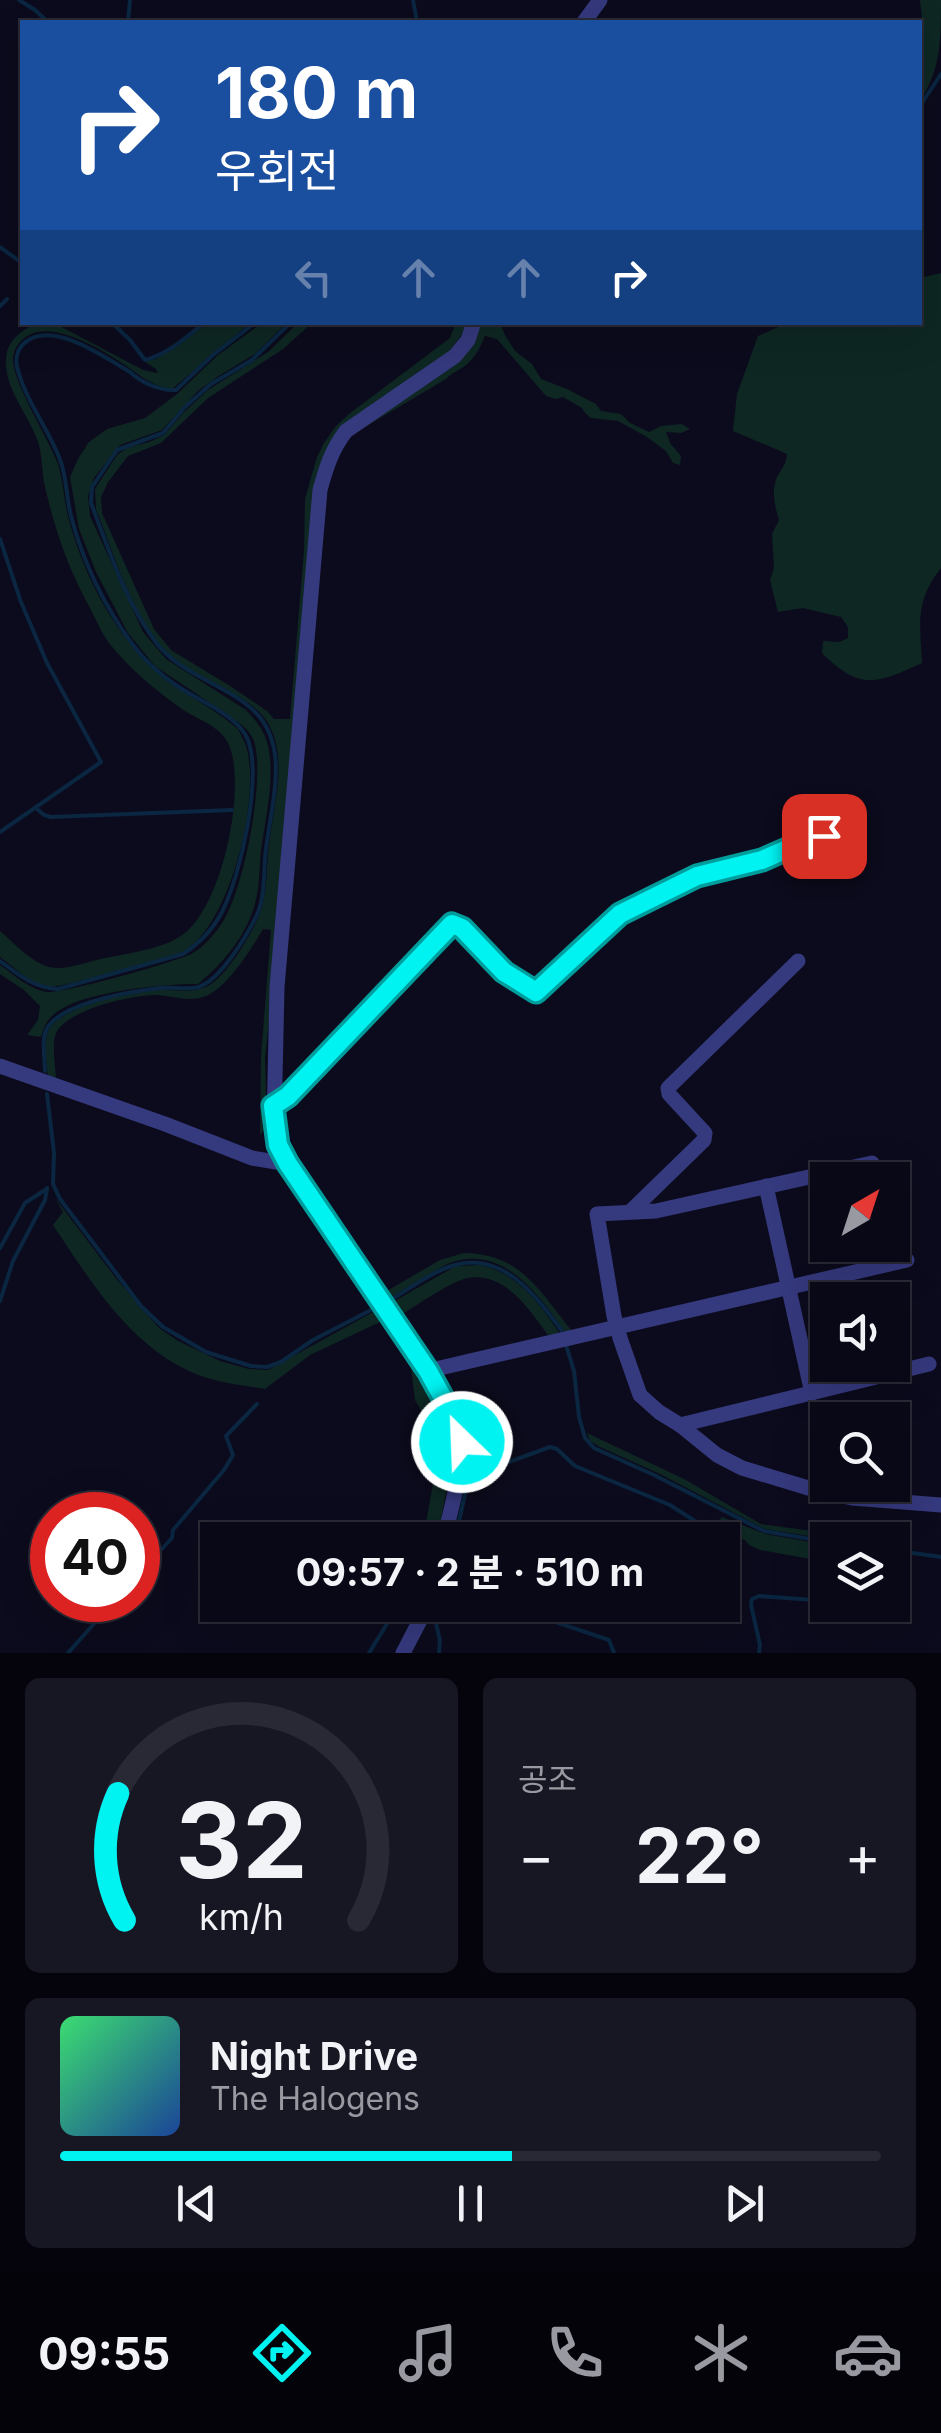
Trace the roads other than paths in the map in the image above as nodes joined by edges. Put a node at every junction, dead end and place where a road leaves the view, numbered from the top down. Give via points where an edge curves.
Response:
1 (473, 325) edge
2 (845, 830) dead end
3 (798, 961) dead end
4 (0, 1066) edge
5 (273, 1106) junction
6 (288, 1164) junction
7 (810, 1176) edge
8 (766, 1186) junction
9 (630, 1212) junction
10 (899, 1262) edge
11 (788, 1288) junction
12 (617, 1327) junction
13 (929, 1364) dead end
14 (428, 1371) junction
15 (812, 1393) junction
16 (680, 1425) junction
17 (941, 1505) edge
18 (447, 1522) edge
19 (419, 1622) edge
20 (403, 1653) edge

1 - 5 street via 456,356 346,431 326,466 277,986
2 - 5 street via 697,876 620,914 536,992 452,924
3 - 9 street via 668,1088 704,1140
4 - 6 street via 252,1158
5 - 6 street
6 - 14 street
7 - 8 street
8 - 9 street
8 - 11 street
9 - 12 street via 597,1214
10 - 11 street
11 - 12 street
11 - 15 street
12 - 14 street
12 - 16 street via 640,1395
13 - 15 street
14 - 18 street via 462,1442
15 - 16 street
16 - 17 street via 742,1468 852,1498
19 - 20 street

